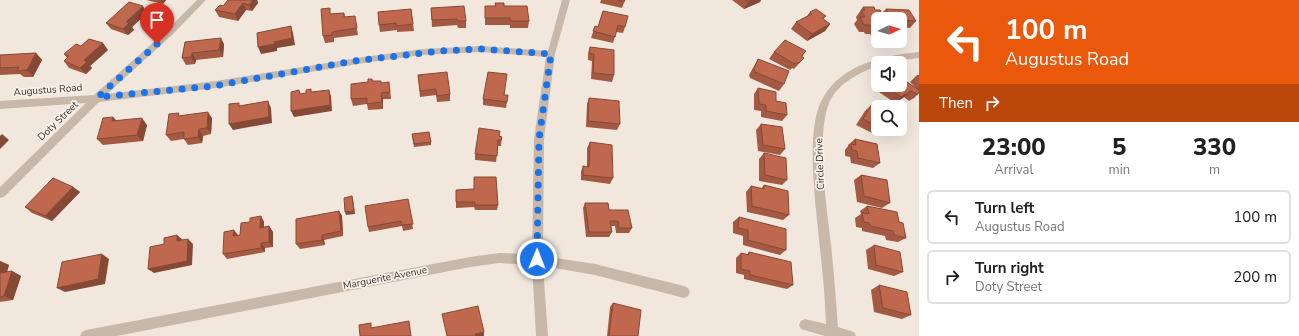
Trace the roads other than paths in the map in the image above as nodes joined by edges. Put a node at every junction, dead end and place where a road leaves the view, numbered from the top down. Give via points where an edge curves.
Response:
1 (202, 0) edge
2 (566, 0) edge
3 (551, 54) junction
4 (919, 55) edge
5 (98, 97) junction
6 (0, 105) edge
7 (0, 194) edge
8 (537, 259) junction
9 (684, 292) dead end
10 (805, 325) dead end
11 (833, 334) edge
12 (86, 336) edge
13 (542, 336) edge
14 (850, 336) edge

1 - 5 street, Doty Street via 169,34
2 - 3 street
3 - 5 street, Augustus Road via 482,49 440,51 354,61 214,86
3 - 8 street via 539,139
4 - 11 street, Circle Drive via 875,62 848,77 837,85 826,99 820,116 820,186
5 - 6 street, Augustus Road
5 - 7 street, Doty Street
8 - 9 street, Marguerite Avenue via 573,265
8 - 12 street, Marguerite Avenue via 501,258 470,262
8 - 13 street
10 - 11 street
11 - 14 street

